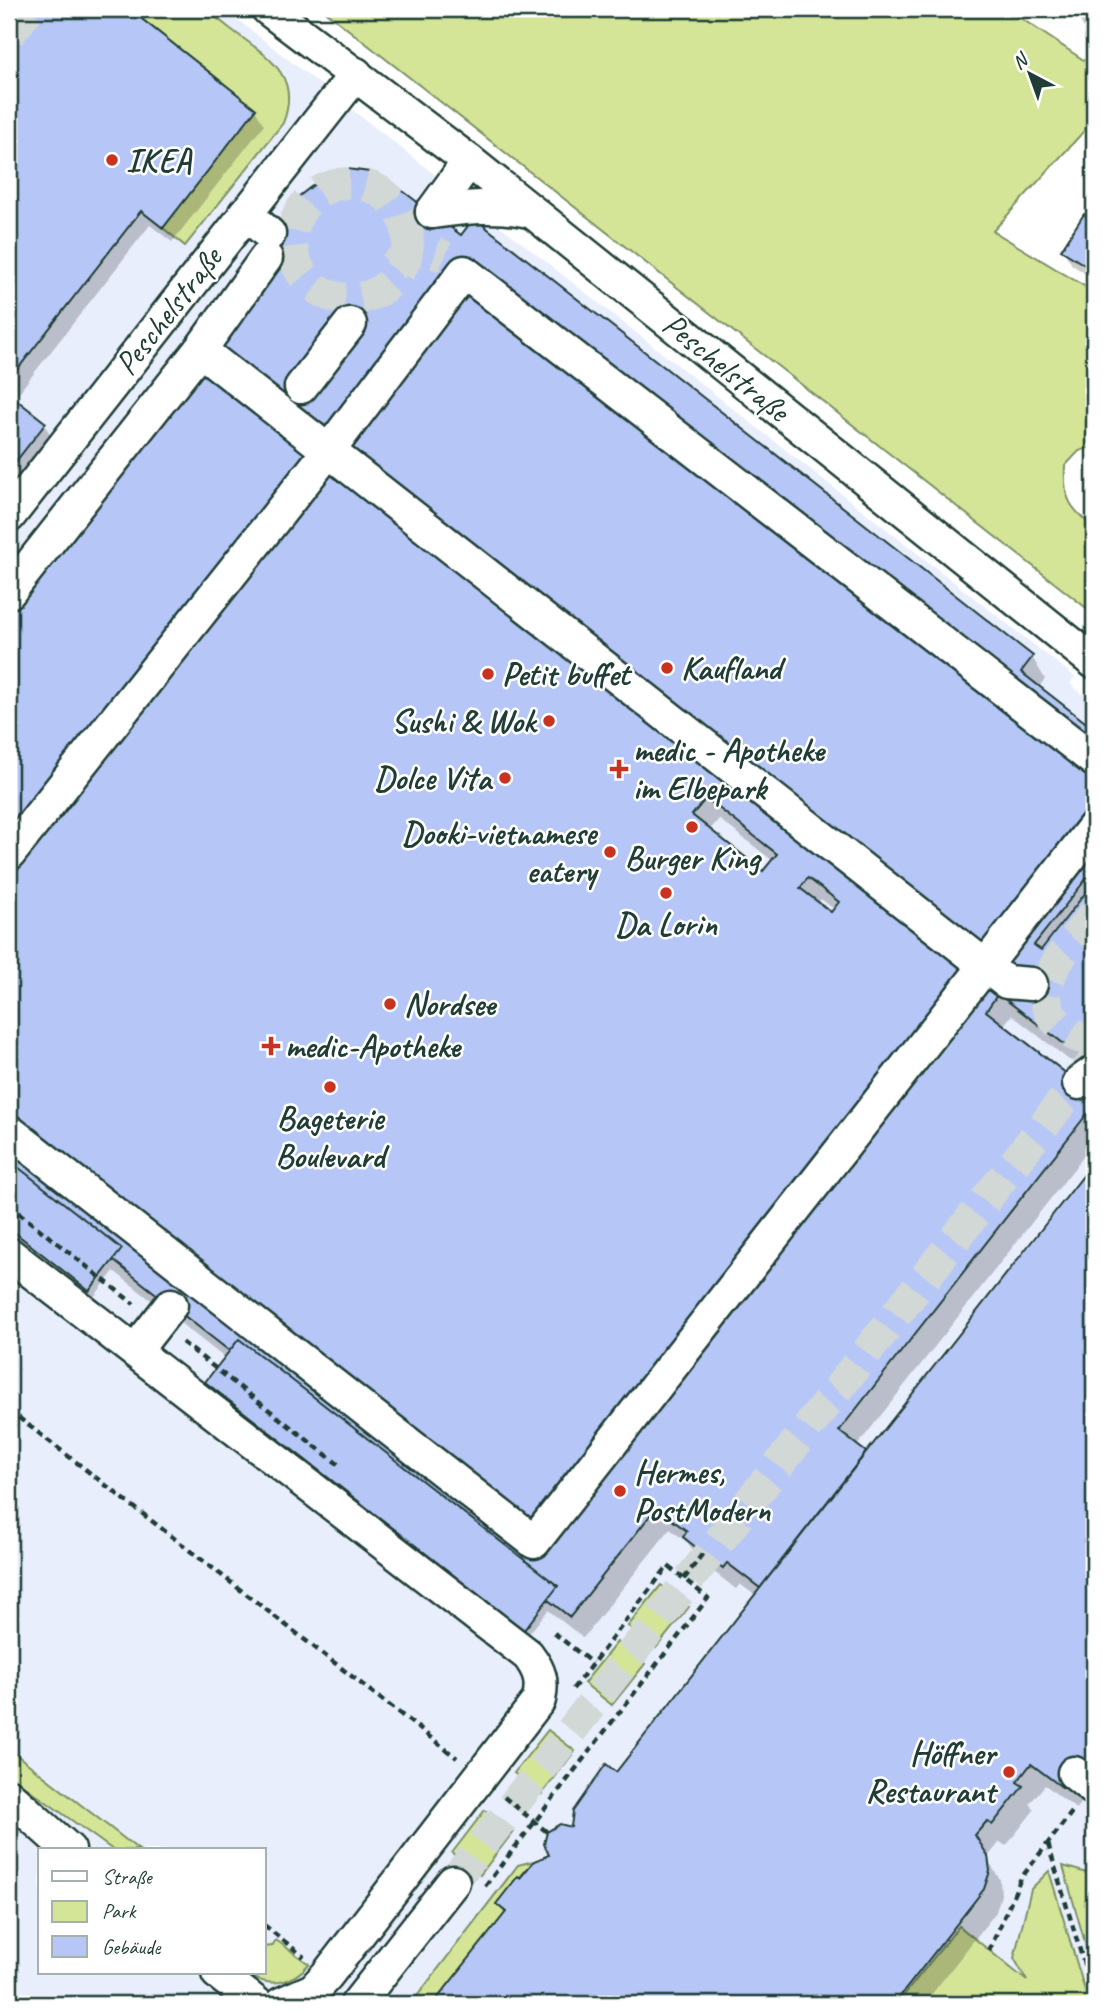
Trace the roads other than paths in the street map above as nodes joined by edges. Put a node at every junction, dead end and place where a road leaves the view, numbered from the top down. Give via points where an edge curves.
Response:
1 (268, 9) edge
2 (356, 74) junction
3 (469, 161) junction
4 (531, 212) junction
5 (245, 213) junction
6 (350, 324) dead end
7 (200, 350) junction
8 (301, 387) dead end
9 (330, 449) junction
10 (9, 516) edge
11 (9, 592) edge
12 (1094, 662) edge
13 (1094, 760) edge
14 (1094, 827) edge
15 (9, 854) edge
16 (984, 965) junction
17 (1031, 984) dead end
18 (9, 1131) edge
19 (9, 1254) edge
20 (164, 1314) road end
21 (135, 1351) junction
22 (16, 1806) edge
23 (67, 1848) edge
24 (465, 1890) tunnel mouth
25 (219, 1974) edge
26 (257, 2004) edge
27 (281, 2004) edge
28 (357, 2004) edge

1 - 2 street, Peschelstraße
2 - 3 street, Peschelstraße
2 - 5 street, Peschelstraße
3 - 4 street, Peschelstraße
3 - 4 street via 432,212 474,205
4 - 12 street, Peschelstraße
5 - 7 street via 267,246
5 - 10 street, Peschelstraße
6 - 8 street
7 - 9 street
7 - 11 street
9 - 13 street via 454,265
9 - 15 street
9 - 16 street
14 - 16 street
16 - 17 street via 1006,982
16 - 18 street via 534,1542
19 - 21 street
20 - 21 street
21 - 27 street via 528,1655 542,1685 539,1700 327,1975 313,1990
22 - 23 street
24 - 28 street
25 - 26 street

